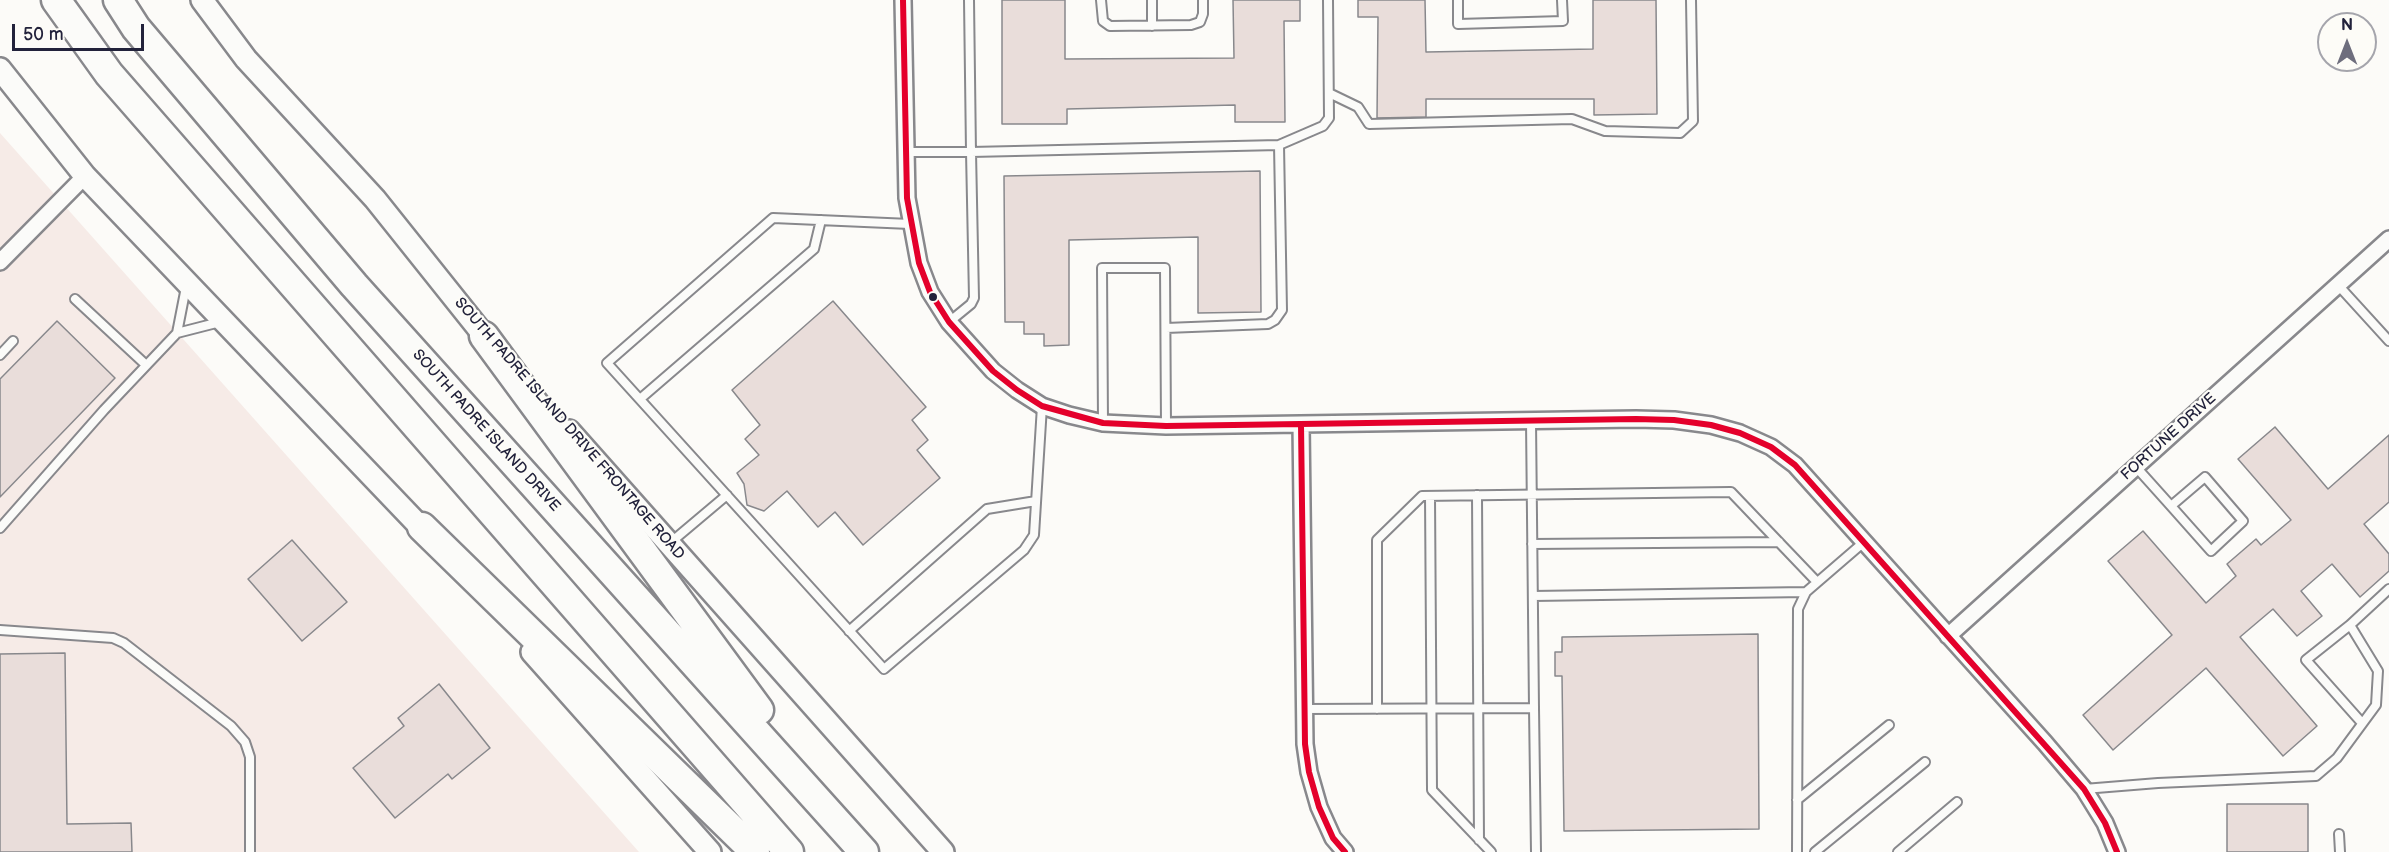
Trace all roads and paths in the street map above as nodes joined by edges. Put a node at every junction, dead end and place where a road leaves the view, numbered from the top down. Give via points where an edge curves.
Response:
1 (56, 0) edge
2 (118, 0) edge
3 (202, 0) edge
4 (903, 0) edge
5 (969, 0) edge
6 (1101, 0) edge
7 (1152, 0) edge
8 (1203, 0) edge
9 (1328, 0) edge
10 (1458, 0) edge
11 (1562, 0) edge
12 (1691, 0) edge
13 (1152, 26) junction
14 (0, 69) edge
15 (1329, 93) junction
16 (1279, 145) junction
17 (906, 152) junction
18 (971, 152) junction
19 (85, 176) junction
20 (821, 220) junction
21 (910, 224) junction
22 (2389, 239) edge
23 (0, 262) edge
24 (187, 282) junction
25 (2337, 285) junction
26 (75, 299) dead end
27 (224, 321) junction
28 (949, 322) junction
29 (1166, 328) junction
30 (177, 333) junction
31 (483, 336) junction
32 (2389, 340) edge
33 (13, 341) dead end
34 (0, 355) edge
35 (146, 364) junction
36 (640, 399) junction
37 (1042, 406) junction
38 (1531, 421) junction
39 (1103, 423) junction
40 (1301, 424) junction
41 (1166, 426) junction
42 (2136, 467) junction
43 (727, 495) junction
44 (1477, 495) junction
45 (1532, 495) junction
46 (1430, 496) junction
47 (1036, 501) junction
48 (2171, 506) junction
49 (422, 527) junction
50 (0, 528) edge
51 (1779, 542) junction
52 (1864, 542) junction
53 (669, 544) junction
54 (1532, 544) junction
55 (1817, 582) junction
56 (2389, 589) edge
57 (1806, 592) junction
58 (1533, 596) junction
59 (2350, 625) junction
60 (0, 630) edge
61 (849, 631) junction
62 (1948, 636) junction
63 (1477, 708) junction
64 (1534, 708) junction
65 (1304, 709) junction
66 (1377, 709) junction
67 (1430, 709) junction
68 (2362, 723) junction
69 (1889, 725) dead end
70 (1925, 762) dead end
71 (2084, 789) junction
72 (1797, 800) junction
73 (1958, 802) dead end
74 (2339, 834) dead end
75 (1479, 840) junction
76 (860, 847) edge
77 (250, 852) edge
78 (710, 852) edge
79 (755, 852) edge
80 (789, 852) edge
81 (944, 852) edge
82 (1345, 852) edge
83 (1491, 852) edge
84 (1536, 852) edge
85 (1797, 852) edge
86 (1815, 852) edge
87 (1898, 852) edge
88 (2117, 852) edge
89 (2340, 852) edge

1 - 80 highway via 110,74
2 - 76 highway, SOUTH PADRE ISLAND DRIVE via 136,28 354,285
3 - 31 main road, SOUTH PADRE ISLAND DRIVE FRONTAGE ROAD via 246,58 375,199
4 - 17 street
5 - 18 lane
6 - 13 lane via 1103,21 1110,26
7 - 13 lane
8 - 13 lane via 1200,22
9 - 15 lane
10 - 11 lane via 1458,24 1563,21
12 - 15 lane via 1693,121 1680,133 1605,131 1572,119 1369,124 1359,107
14 - 19 main road
15 - 16 lane via 1329,118 1323,126
16 - 18 lane
16 - 29 lane via 1282,310 1268,324
17 - 18 lane
17 - 21 street
18 - 28 lane via 974,298
19 - 23 street
19 - 24 main road
20 - 21 lane
20 - 36 lane via 814,249
20 - 36 lane via 773,218 607,363
21 - 28 street via 926,282
22 - 25 street, FORTUNE DRIVE
24 - 27 main road
24 - 30 lane
25 - 32 lane
25 - 42 street, FORTUNE DRIVE
26 - 35 lane
27 - 30 lane
27 - 49 main road
28 - 37 street via 993,371
29 - 39 lane via 1166,268 1102,268
29 - 41 lane
30 - 35 lane
31 - 53 main road, SOUTH PADRE ISLAND DRIVE FRONTAGE ROAD
31 - 76 highway
33 - 34 lane
35 - 50 lane
36 - 43 lane
37 - 39 street
37 - 47 lane
38 - 40 street
38 - 45 lane
38 - 52 street via 1674,420 1740,433 1771,447 1795,465
39 - 41 street
40 - 41 street
40 - 65 street
42 - 48 lane
42 - 62 street, FORTUNE DRIVE
43 - 53 lane
43 - 61 lane
44 - 45 lane
44 - 46 lane
44 - 63 lane
45 - 51 lane via 1731,492
45 - 54 lane
46 - 66 lane via 1422,496 1377,540
46 - 67 lane
47 - 61 lane via 987,509
47 - 61 lane via 1034,535 1024,550 884,669
48 - 48 lane via 2211,551 2243,521 2205,477
49 - 78 main road
49 - 79 highway
51 - 54 lane
51 - 55 lane
52 - 55 lane
52 - 62 street
53 - 81 main road, SOUTH PADRE ISLAND DRIVE FRONTAGE ROAD
54 - 58 lane
55 - 57 lane
56 - 59 lane
57 - 58 lane
57 - 72 lane via 1798,609
58 - 64 lane
59 - 68 lane via 2378,672 2376,705
59 - 68 lane via 2306,660
60 - 77 lane via 112,638 124,643 231,726 245,742 250,757
62 - 71 street
63 - 64 lane
63 - 67 lane
63 - 75 lane
64 - 84 lane
65 - 66 lane
65 - 82 street via 1309,772 1319,807 1333,838
66 - 67 lane
67 - 75 lane via 1432,790
68 - 71 lane via 2337,758 2316,776
69 - 72 lane
70 - 86 lane
71 - 88 street
72 - 85 lane
73 - 87 lane
74 - 89 lane
75 - 83 lane

